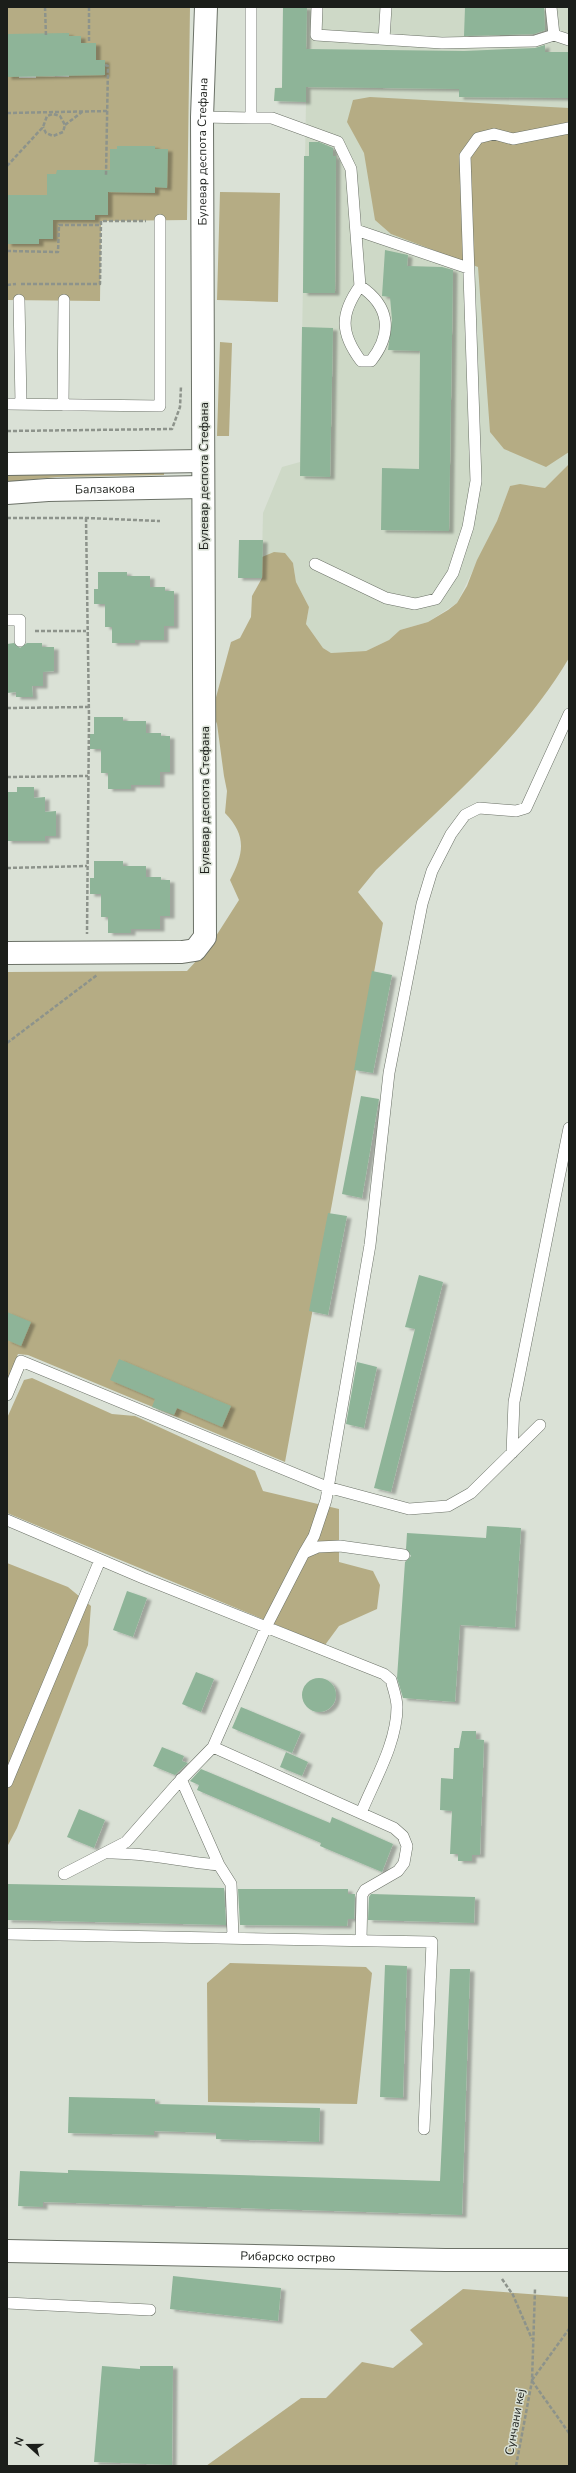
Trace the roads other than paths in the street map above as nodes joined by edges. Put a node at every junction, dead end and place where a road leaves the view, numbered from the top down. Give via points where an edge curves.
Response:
1 (206, 7) edge
2 (251, 7) edge
3 (317, 7) edge
4 (386, 7) edge
5 (551, 7) edge
6 (554, 35) junction
7 (384, 40) junction
8 (569, 40) edge
9 (202, 117) junction
10 (251, 118) junction
11 (569, 128) edge
12 (160, 220) road end
13 (356, 230) junction
14 (468, 268) junction
15 (360, 286) junction
16 (19, 300) dead end
17 (64, 300) dead end
18 (7, 404) edge
19 (21, 404) junction
20 (63, 404) junction
21 (203, 461) junction
22 (7, 464) edge
23 (202, 487) junction
24 (7, 493) edge
25 (315, 564) dead end
26 (7, 620) edge
27 (20, 636) road end
28 (569, 714) edge
29 (7, 953) edge
30 (569, 1128) edge
31 (7, 1395) edge
32 (540, 1425) dead end
33 (512, 1453) junction
34 (327, 1487) junction
35 (7, 1520) edge
36 (304, 1554) junction
37 (404, 1555) dead end
38 (100, 1560) junction
39 (266, 1627) junction
40 (213, 1747) junction
41 (182, 1779) junction
42 (7, 1782) edge
43 (361, 1813) junction
44 (108, 1853) junction
45 (219, 1865) junction
46 (64, 1874) dead end
47 (7, 1934) edge
48 (233, 1936) junction
49 (361, 1939) junction
50 (424, 2129) dead end
51 (7, 2250) edge
52 (569, 2260) edge
53 (7, 2303) edge
54 (150, 2310) dead end

1 - 9 street, Булевар деспота Стефана
2 - 10 lane
3 - 7 lane via 316,35
4 - 7 lane
5 - 6 lane
6 - 7 lane via 534,41 442,43
6 - 8 lane
9 - 10 lane
9 - 21 street, Булевар деспота Стефана
10 - 13 lane via 272,118 338,142 351,169
11 - 14 lane via 513,139 494,134 478,138 465,156
12 - 20 lane via 160,406
13 - 14 lane
13 - 15 lane
14 - 25 lane via 476,481 468,527 453,573 436,598 415,604 386,598
15 - 15 lane via 351,299 345,315 345,332 351,348 361,361 371,361 385,338 386,325 383,312 376,300
16 - 19 lane
17 - 20 lane
18 - 19 lane
19 - 20 lane
21 - 22 street
21 - 23 street, Булевар деспота Стефана
23 - 24 street, Балзакова
23 - 29 street, Булевар деспота Стефана via 205,937 195,950 182,952
26 - 27 lane via 20,620
28 - 34 lane via 526,808 516,811 479,808 465,815 451,834 432,871 422,904 389,1073 370,1245
30 - 33 lane via 514,1402
31 - 34 lane via 21,1361
32 - 33 lane
33 - 34 lane via 471,1493 448,1506 409,1509
34 - 36 lane via 320,1518
35 - 38 lane
36 - 37 lane via 318,1547 340,1546
36 - 39 lane
38 - 39 lane
38 - 42 lane
39 - 40 lane
39 - 43 lane via 384,1674 391,1680 397,1706 394,1725
40 - 41 lane
40 - 43 lane
41 - 44 lane via 126,1842
41 - 45 lane
43 - 49 lane via 394,1828 403,1836 407,1846 404,1863 398,1871 365,1890 362,1895
44 - 45 lane via 131,1852 166,1860
44 - 46 lane
45 - 48 lane via 231,1884
47 - 48 lane
48 - 49 lane
49 - 50 lane via 432,1942
51 - 52 street, Рибарско острво
53 - 54 lane

